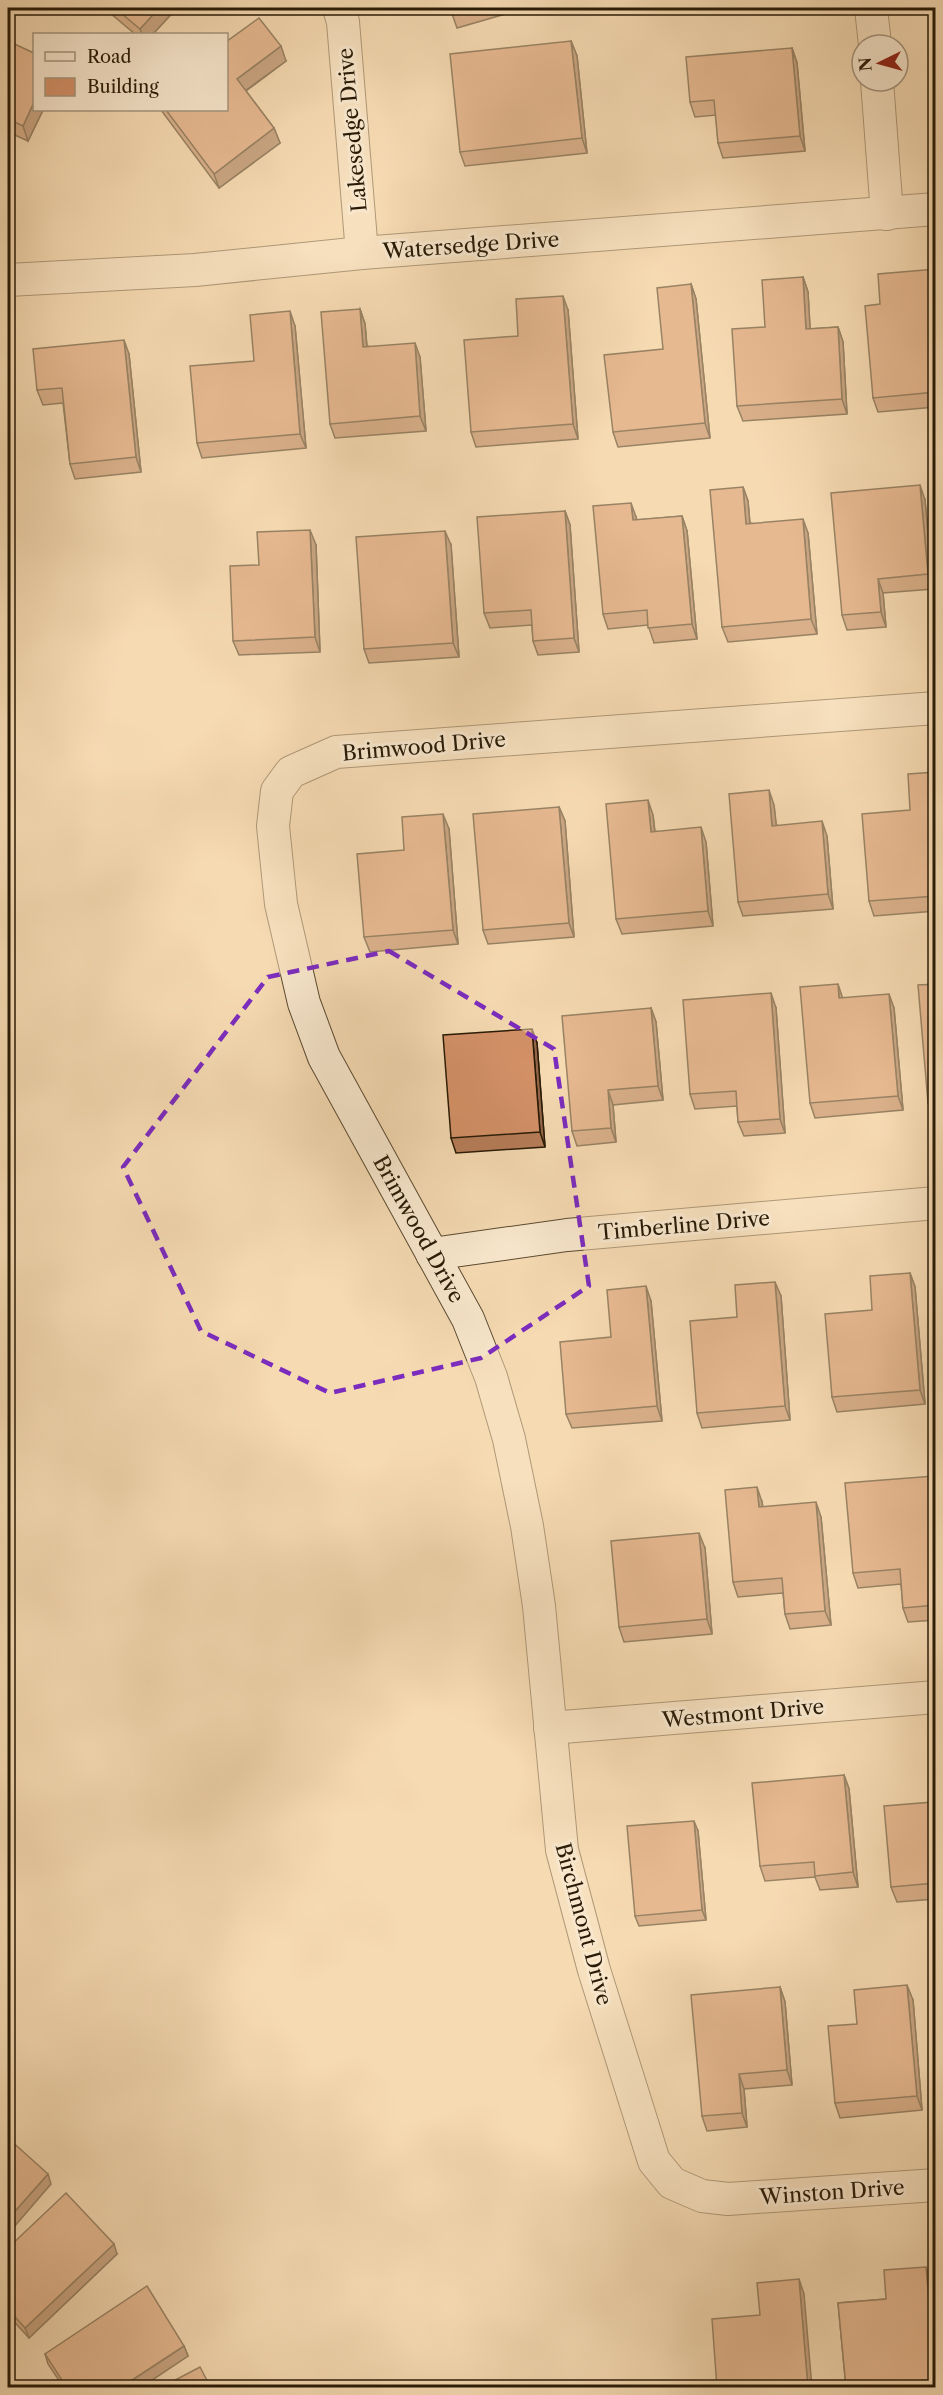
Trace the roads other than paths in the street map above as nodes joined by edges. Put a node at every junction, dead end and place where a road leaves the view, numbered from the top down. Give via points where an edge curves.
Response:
1 (339, 8) edge
2 (871, 8) edge
3 (873, 33) edge
4 (878, 93) edge
5 (936, 209) edge
6 (887, 214) junction
7 (362, 253) junction
8 (8, 280) edge
9 (936, 708) edge
10 (936, 1203) edge
11 (432, 1254) junction
12 (519, 1487) joint
13 (936, 1697) edge
14 (550, 1728) junction
15 (936, 2185) edge
16 (728, 2199) joint

1 - 7 street, Lakesedge Drive
2 - 3 street
4 - 6 street
5 - 6 street, Watersedge Drive
6 - 7 street, Watersedge Drive
7 - 8 street, Watersedge Drive via 195,270
9 - 11 street, Brimwood Drive via 336,752 291,772 277,791 273,826 281,904 304,1003 324,1057
10 - 11 street, Timberline Drive via 567,1235
11 - 12 street, Brimwood Drive via 468,1319 491,1377
12 - 14 street, Birchmont Drive via 539,1606
13 - 14 street, Westmont Drive
14 - 16 street, Birchmont Drive via 562,1850 594,1970 654,2161 672,2183 702,2196
15 - 16 street, Winston Drive

